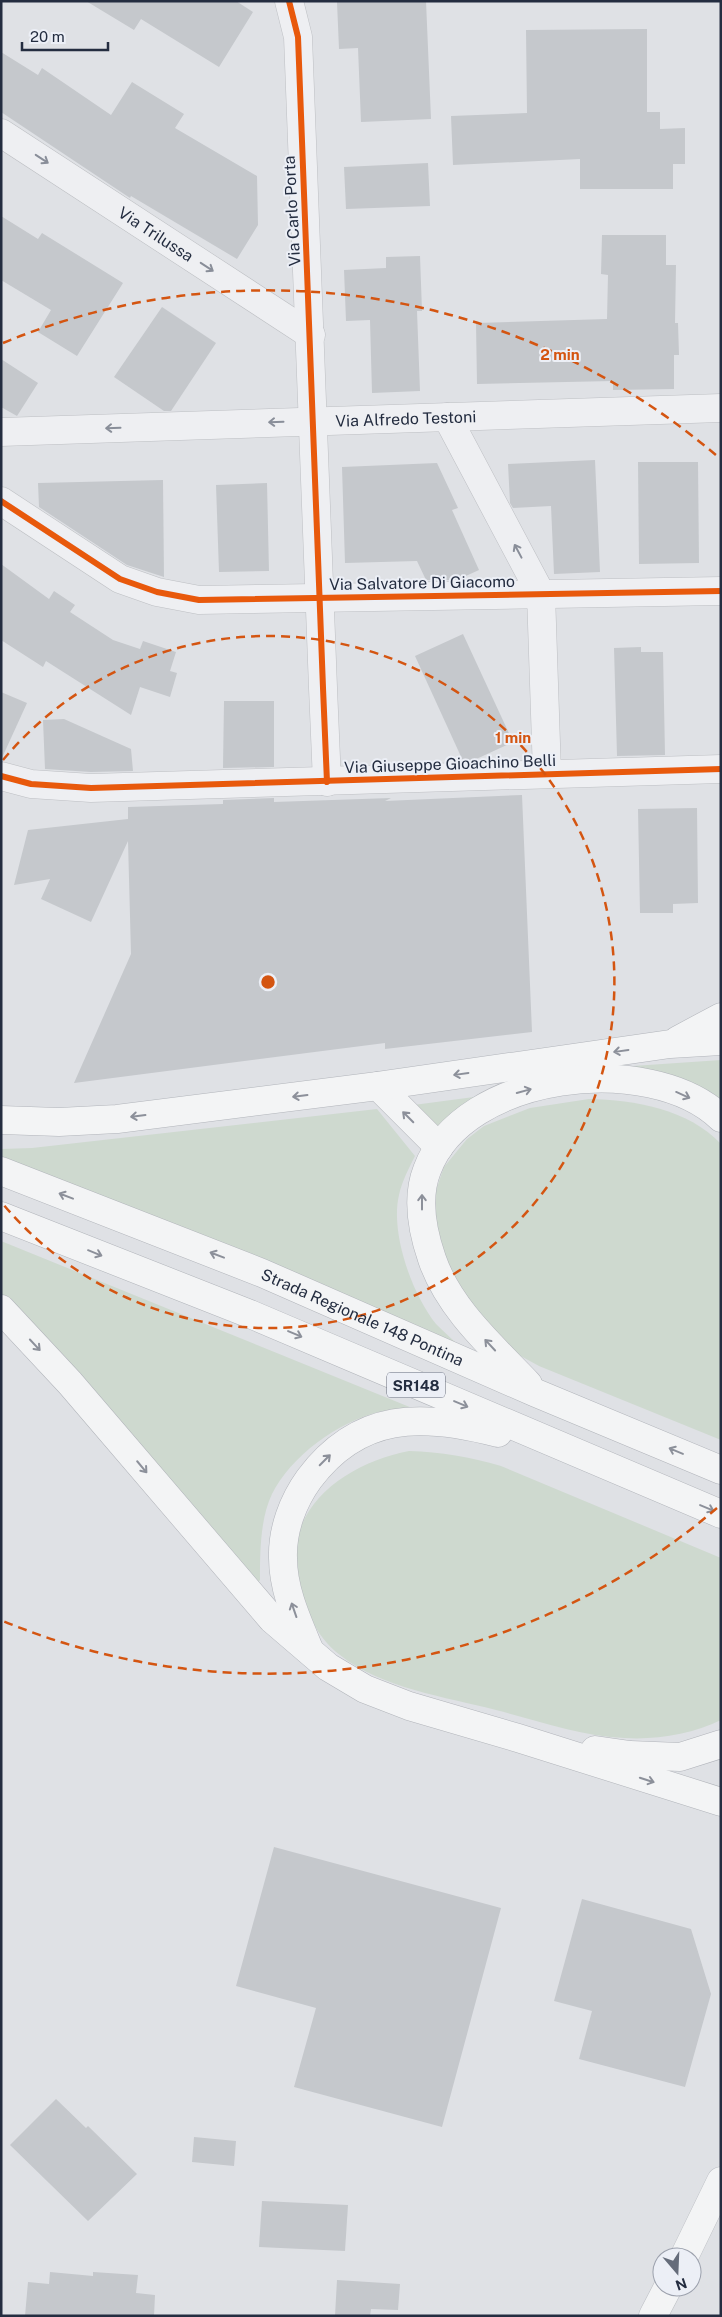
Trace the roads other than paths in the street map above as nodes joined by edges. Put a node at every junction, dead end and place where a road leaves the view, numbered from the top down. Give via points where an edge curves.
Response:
1 (289, 1) edge
2 (1, 133) edge
3 (311, 335) junction
4 (721, 408) edge
5 (447, 417) junction
6 (314, 420) junction
7 (1, 432) edge
8 (1, 501) edge
9 (721, 591) edge
10 (541, 594) junction
11 (319, 599) junction
12 (721, 769) edge
13 (547, 773) junction
14 (1, 776) edge
15 (327, 782) junction
16 (721, 1017) edge
17 (721, 1041) edge
18 (670, 1044) junction
19 (378, 1086) junction
20 (721, 1118) edge
21 (1, 1120) edge
22 (438, 1147) junction
23 (1, 1171) edge
24 (1, 1216) edge
25 (1, 1309) edge
26 (536, 1393) junction
27 (581, 1456) junction
28 (721, 1470) edge
29 (721, 1514) edge
30 (311, 1655) junction
31 (518, 1738) junction
32 (721, 1744) edge
33 (721, 1764) edge
34 (676, 1790) junction
35 (721, 1802) edge
36 (721, 1815) edge
37 (721, 2181) edge
38 (689, 2247) edge
39 (663, 2297) edge
40 (653, 2316) edge

1 - 3 street, Via Carlo Porta via 298,37
2 -> 3 street, Via Trilussa
3 - 6 street, Via Carlo Porta
4 - 5 street, Via Alfredo Testoni
5 - 6 street, Via Alfredo Testoni
10 -> 5 street
6 -> 7 street, Via Alfredo Testoni
6 - 11 street, Via Carlo Porta
8 - 11 street, Via Salvatore Di Giacomo via 109,572 138,586 199,600
9 - 10 street, Via Salvatore Di Giacomo
10 - 11 street, Via Salvatore Di Giacomo
10 - 13 street
11 - 15 street, Via Carlo Porta
12 - 13 street, Via Giuseppe Gioachino Belli
13 - 15 street, Via Giuseppe Gioachino Belli
14 - 15 street, Via Giuseppe Gioachino Belli via 31,784 91,788
16 - 18 main road
17 - 18 main road
18 -> 19 main road
19 -> 21 main road via 117,1119
22 -> 19 main road
22 -> 20 main road via 460,1124 492,1102 520,1092 578,1081 624,1080 650,1084 691,1099
26 -> 22 main road via 469,1321 446,1290 432,1260 423,1221 422,1197 426,1172
26 -> 23 main road, Strada Regionale 148 Pontina / SR148 via 262,1273
24 -> 27 main road, SR148 via 250,1314
25 -> 30 main road via 70,1383 272,1619
28 -> 26 main road, Strada Regionale 148 Pontina / SR148
27 -> 29 main road, SR148
30 -> 27 main road via 287,1588 283,1548 293,1506 324,1461 345,1442 376,1426 410,1421 433,1422 485,1430
30 - 31 main road via 345,1678 386,1698
31 - 32 main road via 630,1755 680,1757
31 - 33 main road via 627,1757
31 -> 34 main road
34 - 35 main road
34 - 36 main road
37 - 38 main road
39 - 40 main road

